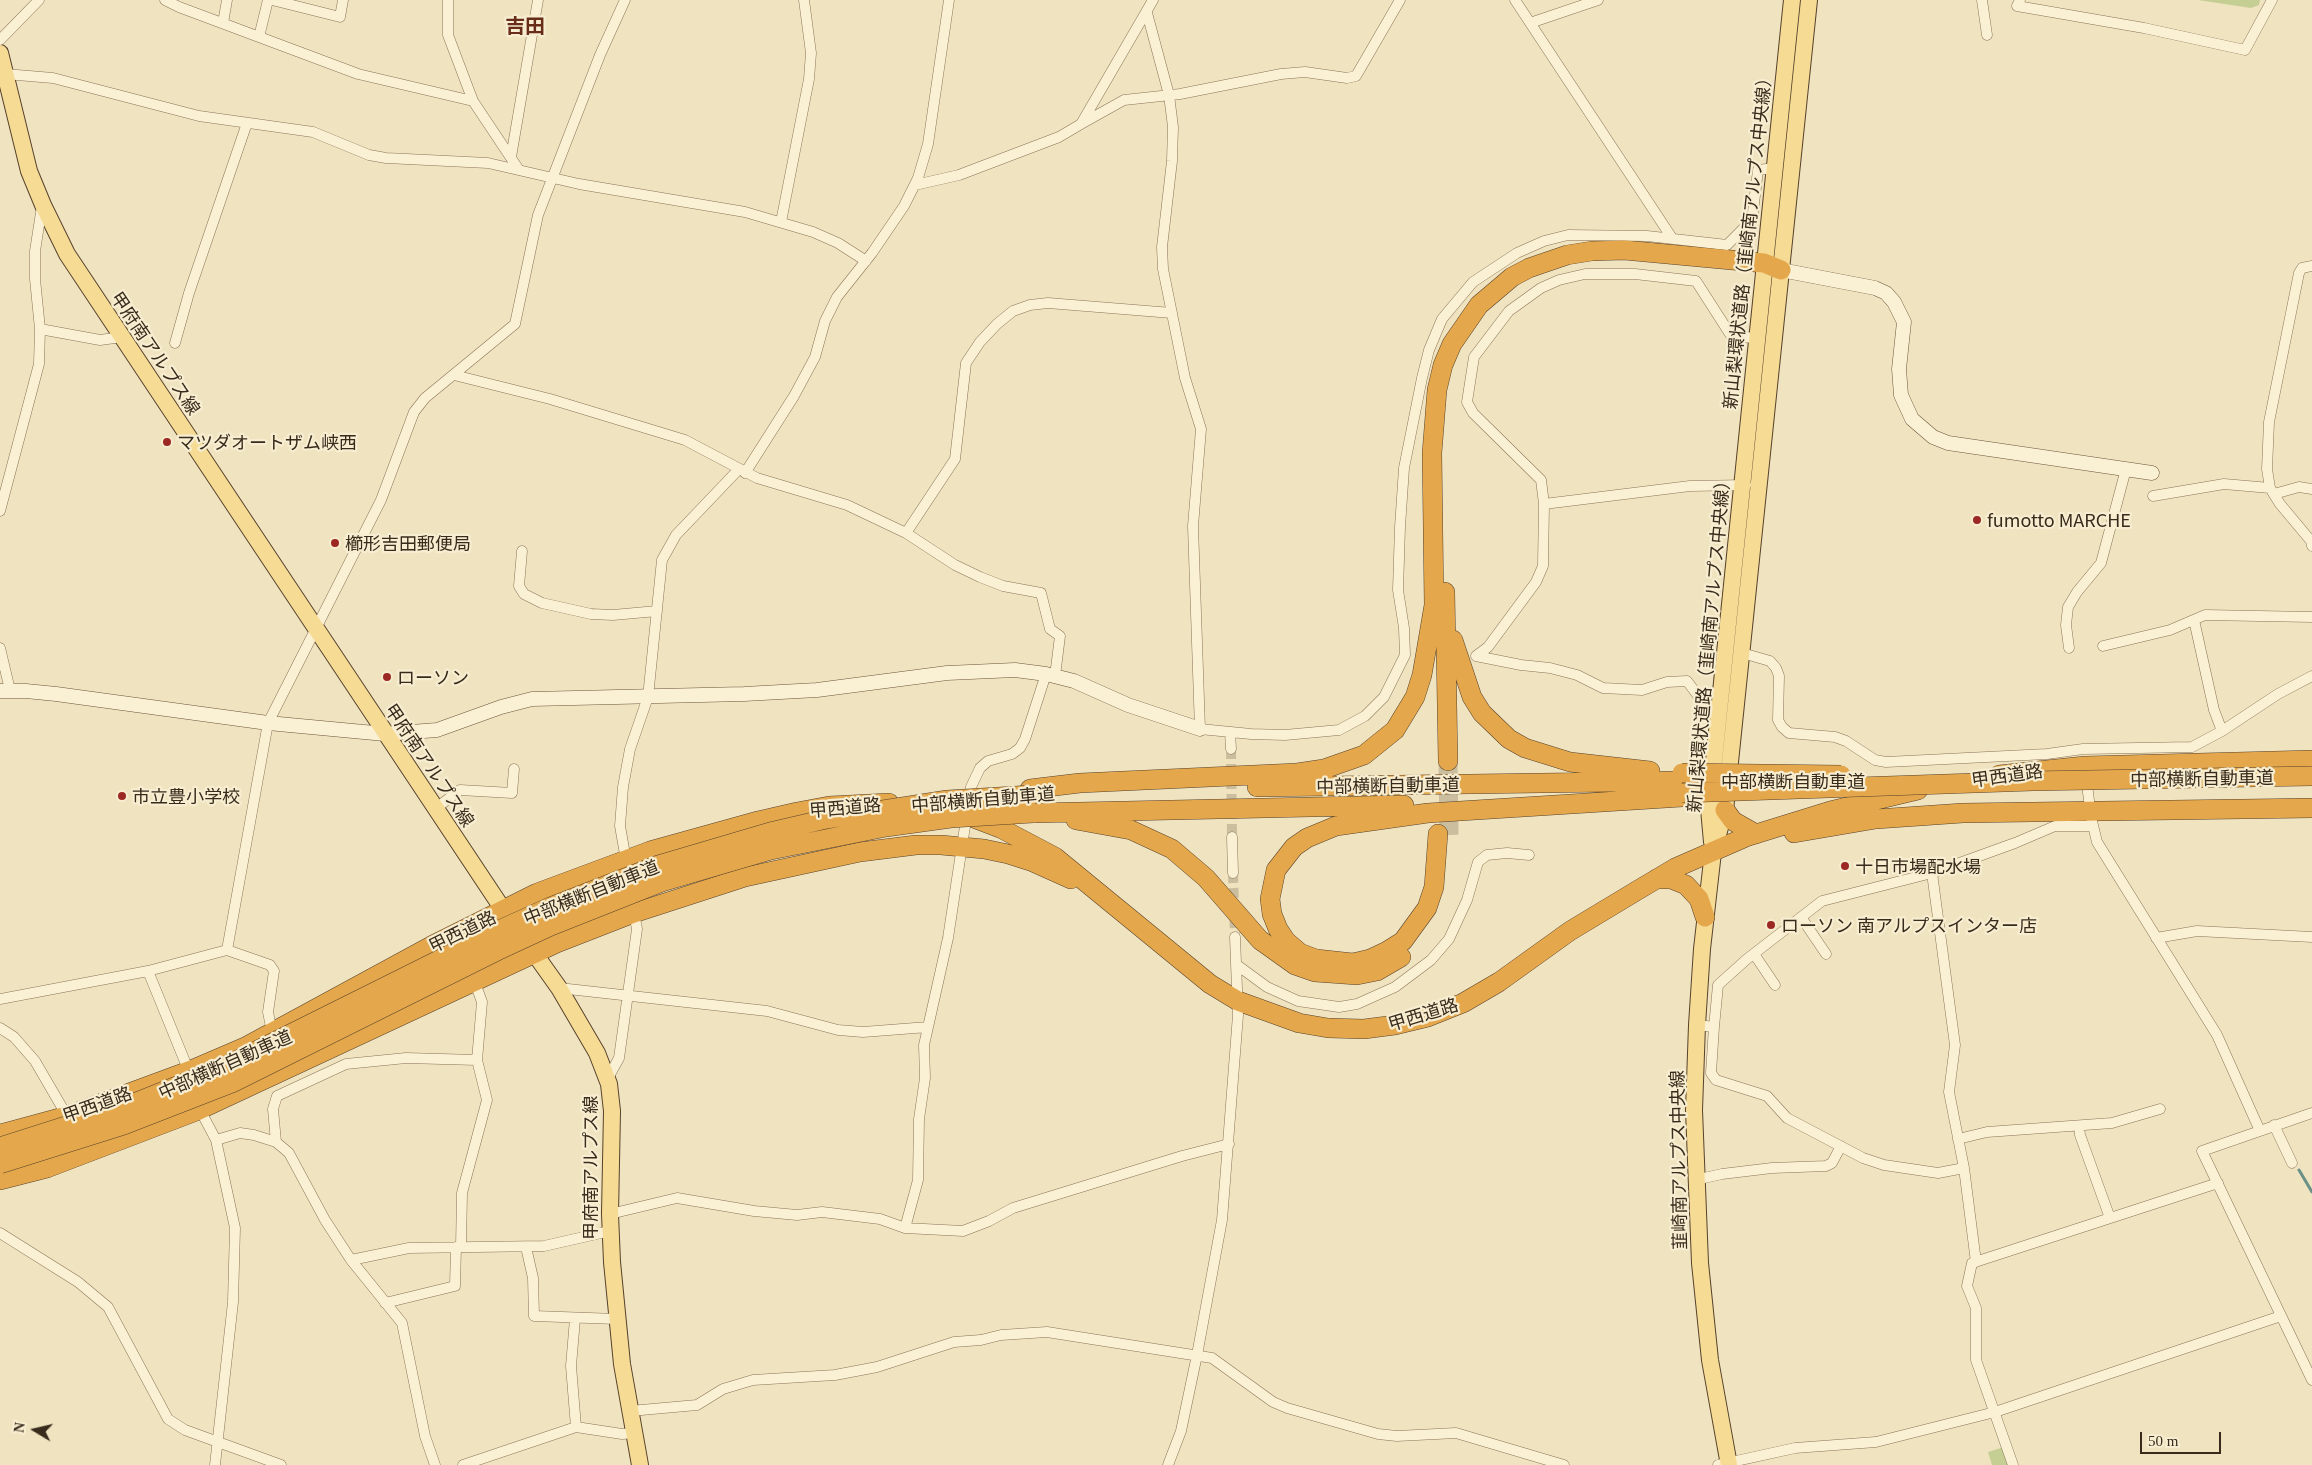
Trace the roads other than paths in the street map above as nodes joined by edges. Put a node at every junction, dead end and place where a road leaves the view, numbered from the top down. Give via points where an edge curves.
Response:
1 (39, 0) edge
2 (165, 0) edge
3 (227, 0) edge
4 (268, 0) edge
5 (272, 0) edge
6 (343, 0) edge
7 (448, 0) edge
8 (538, 0) edge
9 (625, 0) edge
10 (804, 0) edge
11 (949, 0) edge
12 (1153, 0) edge
13 (1400, 0) edge
14 (1515, 0) edge
15 (1598, 0) edge
16 (1790, 0) edge
17 (1809, 0) edge
18 (1814, 0) edge
19 (1982, 0) edge
20 (2020, 0) edge
21 (2272, 0) edge
22 (304, 4) edge
23 (1147, 13) junction
24 (1530, 23) junction
25 (223, 24) junction
26 (1987, 35) dead end
27 (259, 36) junction
28 (0, 40) edge
29 (0, 53) edge
30 (5, 74) junction
31 (1169, 95) junction
32 (473, 100) junction
33 (1796, 120) junction
34 (247, 123) junction
35 (1081, 124) junction
36 (510, 157) junction
37 (1775, 168) junction
38 (520, 170) junction
39 (553, 178) junction
40 (915, 185) junction
41 (42, 205) junction
42 (781, 222) junction
43 (1672, 238) junction
44 (866, 261) junction
45 (2312, 266) edge
46 (1770, 269) junction
47 (1172, 313) junction
48 (40, 329) junction
49 (122, 337) junction
50 (1757, 339) junction
51 (174, 343) dead end
52 (454, 374) junction
53 (2126, 469) junction
54 (742, 471) junction
55 (2152, 473) dead end
56 (1760, 484) junction
57 (1743, 485) junction
58 (2312, 488) edge
59 (2272, 491) junction
60 (2153, 496) dead end
61 (1544, 504) junction
62 (0, 511) edge
63 (906, 533) junction
64 (2312, 546) edge
65 (522, 551) dead end
66 (1440, 605) junction
67 (657, 611) junction
68 (2312, 617) edge
69 (2194, 620) junction
70 (317, 629) junction
71 (2103, 646) dead end
72 (0, 648) edge
73 (2069, 648) dead end
74 (1742, 653) junction
75 (1405, 655) junction
76 (1417, 658) dead end
77 (1051, 675) junction
78 (2312, 676) edge
79 (5, 691) edge
80 (648, 697) junction
81 (1720, 707) junction
82 (268, 723) junction
83 (1200, 729) junction
84 (2222, 731) junction
85 (1230, 732) junction
86 (386, 734) junction
87 (1231, 749) tunnel mouth
88 (2084, 757) junction
89 (2312, 760) edge
90 (1442, 761) tunnel mouth
91 (514, 769) dead end
92 (2312, 776) edge
93 (2033, 781) junction
94 (1682, 786) junction
95 (1032, 804) junction
96 (2312, 808) edge
97 (436, 809) junction
98 (1725, 810) junction
99 (967, 816) junction
100 (2091, 819) junction
101 (1756, 834) junction
102 (1232, 837) tunnel mouth
103 (962, 846) junction
104 (1713, 852) junction
105 (1529, 855) dead end
106 (626, 860) junction
107 (1233, 873) tunnel mouth
108 (1932, 873) junction
109 (1656, 879) junction
110 (503, 911) junction
111 (634, 913) junction
112 (1124, 914) junction
113 (1705, 917) junction
114 (1801, 918) junction
115 (1235, 937) tunnel mouth
116 (2312, 937) edge
117 (2156, 938) junction
118 (227, 950) junction
119 (535, 953) junction
120 (1754, 954) junction
121 (1826, 954) dead end
122 (1237, 965) junction
123 (148, 971) junction
124 (474, 980) junction
125 (1775, 985) dead end
126 (558, 988) junction
127 (628, 996) junction
128 (0, 999) edge
129 (1238, 1001) junction
130 (1697, 1025) junction
131 (928, 1027) junction
132 (1714, 1027) junction
133 (0, 1028) edge
134 (272, 1032) junction
135 (477, 1060) junction
136 (189, 1070) junction
137 (608, 1078) junction
138 (2160, 1109) dead end
139 (199, 1110) junction
140 (2312, 1113) edge
141 (67, 1116) junction
142 (2274, 1125) junction
143 (2079, 1126) junction
144 (2260, 1131) junction
145 (0, 1134) edge
146 (1958, 1139) junction
147 (216, 1140) junction
148 (276, 1142) junction
149 (1229, 1144) junction
150 (1841, 1146) junction
151 (0, 1147) edge
152 (2292, 1163) dead end
153 (0, 1164) edge
154 (1964, 1168) junction
155 (0, 1180) edge
156 (1695, 1180) junction
157 (2218, 1183) junction
158 (610, 1214) junction
159 (2110, 1218) junction
160 (905, 1228) junction
161 (610, 1231) junction
162 (0, 1233) edge
163 (459, 1247) junction
164 (526, 1247) junction
165 (351, 1260) junction
166 (1976, 1262) junction
167 (385, 1302) junction
168 (2281, 1316) junction
169 (575, 1319) junction
170 (617, 1319) junction
171 (1198, 1355) junction
172 (2311, 1376) edge
173 (630, 1411) junction
174 (1995, 1412) junction
175 (576, 1427) junction
176 (635, 1433) junction
177 (218, 1440) junction
178 (1725, 1464) edge
179 (215, 1465) edge
180 (281, 1465) edge
181 (435, 1465) edge
182 (463, 1465) edge
183 (640, 1465) edge
184 (1168, 1465) edge
185 (1564, 1465) edge
186 (2013, 1465) edge

1 - 28 street
2 - 25 street
3 - 25 street
4 - 27 street
5 - 22 street
6 - 22 street via 340,17
7 - 32 street via 448,35
8 - 36 street
9 - 39 street via 600,55
10 - 42 street via 811,53 809,79
11 - 40 street via 928,144
12 - 23 street
13 - 31 street via 1356,76 1348,78 1305,72 1281,74
14 - 24 street
15 - 24 street
16 - 37 main road, 新山梨環状道路（韮崎南アルプス中央線）
17 - 33 main road, 新山梨環状道路（韮崎南アルプス中央線）
18 - 33 street
19 - 26 street
20 - 21 street via 2018,6 2244,50
23 - 31 street
23 - 35 street
24 - 43 street
25 - 27 street
27 - 32 street via 358,74
29 - 30 main road, 甲府南アルプス線
30 - 34 street via 53,78 198,116
30 - 41 main road, 甲府南アルプス線 via 22,147
31 - 35 street via 1124,100
31 - 47 street via 1173,127 1172,161 1162,247
32 - 36 street
33 - 46 main road, 新山梨環状道路（韮崎南アルプス中央線）
34 - 38 street via 313,132 369,155 386,158 488,162
34 - 51 street
35 - 40 street via 1059,138 959,175
36 - 38 street
37 - 43 street via 1758,170 1752,220 1727,245
37 - 46 main road, 新山梨環状道路（韮崎南アルプス中央線）
38 - 39 street
39 - 42 street via 714,205
39 - 52 street via 538,215 515,324
40 - 44 street
41 - 48 street via 35,251
41 - 49 main road, 甲府南アルプス線 via 67,254
42 - 44 street via 838,243
43 - 75 street via 1568,235 1544,241 1492,267 1473,282 1442,319 1429,350 1404,468 1398,590
44 - 54 street via 836,298 825,321 815,357 794,396
45 - 59 street via 2302,268 2300,273 2277,375 2267,469
46 - 50 main road, 新山梨環状道路（韮崎南アルプス中央線）
46 - 53 street via 1874,288 1894,302 1904,322 1901,395 1912,419 1933,437
46 - 56 main road, 新山梨環状道路（韮崎南アルプス中央線）
46 - 66 highway via 1596,260 1548,270 1528,280 1489,309 1461,348 1447,392
47 - 63 street via 1048,303 1013,311 997,324 966,364 955,459
47 - 83 street via 1185,378 1201,429 1193,526
48 - 49 street via 100,340
48 - 62 street via 39,364
49 - 70 main road, 甲府南アルプス線
50 - 57 main road, 新山梨環状道路（韮崎南アルプス中央線）
50 - 61 street via 1730,334 1696,281 1635,274 1585,274 1560,280 1525,298 1509,311 1474,357 1467,402 1473,413 1541,480
52 - 54 street via 661,431 685,440
52 - 70 street via 425,398 414,412 381,500
53 - 55 street
53 - 73 street via 2101,563 2068,607
54 - 63 street via 846,505
54 - 67 street via 676,535 668,547 662,560
56 - 57 street
56 - 74 main road, 新山梨環状道路（韮崎南アルプス中央線）
57 - 61 street via 1690,486
57 - 81 main road, 新山梨環状道路（韮崎南アルプス中央線）
58 - 59 street
59 - 60 street via 2224,484
59 - 64 street
61 - 81 street via 1543,566 1536,582 1488,647 1474,657 1550,668 1577,675 1603,688 1642,690 1667,682 1687,681 1705,705
63 - 77 street via 980,577 1003,586 1042,593 1050,628 1060,636
65 - 67 street via 519,586 524,594 542,603 590,614
66 - 90 highway
66 - 94 highway via 1472,697 1482,713 1509,739 1525,748 1570,762
66 - 95 highway via 1415,697 1395,730 1364,755 1324,769 1297,773 1090,782
67 - 80 street
68 - 69 street via 2205,614
69 - 71 street via 2170,630
69 - 84 street via 2214,710
70 - 82 street
70 - 86 main road, 甲府南アルプス線
72 - 79 street
74 - 88 street via 1770,661 1776,668 1779,676 1776,711 1782,727 1800,735 1835,737 1875,760 2047,754
74 - 98 main road, 新山梨環状道路（韮崎南アルプス中央線）
75 - 76 street
75 - 85 street via 1384,697 1365,716 1339,730 1285,734
77 - 80 street via 982,670 817,690
77 - 83 street
77 - 99 street via 1020,748 1012,754 988,761 980,768 971,787
78 - 84 street
79 - 82 street via 56,694
80 - 86 street via 532,699 437,730
80 - 106 street via 630,749 623,787 620,826
81 - 104 main road, 新山梨環状道路（韮崎南アルプス中央線） via 1710,810
82 - 86 street
82 - 118 street
83 - 85 street
84 - 88 street via 2192,746
85 - 87 street
86 - 97 main road, 甲府南アルプス線
88 - 89 highway, 甲西道路
88 - 100 street
88 - 101 highway, 甲西道路 via 2012,774 1924,788 1830,811
91 - 97 street via 512,793 460,790
92 - 93 highway, 中部横断自動車道, bridge
93 - 94 highway, 中部横断自動車道, bridge
93 - 94 highway, 中部横断自動車道, bridge via 1771,790
94 - 95 highway, 中部横断自動車道 via 1370,806
94 - 95 highway via 1428,813 1336,826 1307,838 1294,847 1276,870 1270,899 1272,914 1286,942 1300,953 1316,959 1353,963 1370,959 1403,941 1427,908 1444,834 1446,889 1428,931 1395,961 1377,971 1357,976 1315,972 1278,954 1260,940 1190,863 1152,838
95 - 151 highway, 中部横断自動車道, bridge via 947,800 826,819 658,865 497,931 224,1067 119,1109
95 - 153 highway, 中部横断自動車道, bridge via 798,844 718,865 608,903 497,951 232,1083 124,1125
96 - 100 highway, 甲西道路
97 - 110 main road, 甲府南アルプス線
98 - 101 highway via 1732,821
98 - 104 main road, 新山梨環状道路（韮崎南アルプス中央線）
99 - 103 street
99 - 106 highway, 甲西道路 via 939,808 897,803 830,806 758,820
99 - 112 highway, 甲西道路 via 1002,828 1055,857
100 - 104 highway, 甲西道路 via 1963,813 1876,819 1808,830
100 - 108 street via 2055,826
100 - 117 street via 2105,859
101 - 104 highway, 甲西道路
102 - 107 street
103 - 111 highway, 甲西道路 via 889,848 804,863
103 - 112 highway, 甲西道路 via 1033,862 1086,888
103 - 131 street via 948,938
104 - 109 highway, 甲西道路
104 - 113 main road, 韮崎南アルプス中央線
105 - 122 street via 1486,855 1478,862 1467,900 1449,939 1437,953 1395,987 1357,1004 1339,1007 1298,1001 1267,987
106 - 110 highway, 甲西道路 via 537,893
108 - 114 street via 1822,901
108 - 146 street via 1955,1045 1949,1092
109 - 113 highway via 1671,879 1686,885 1699,899
109 - 129 highway, 甲西道路 via 1570,931 1499,982 1463,1003 1428,1017 1364,1029 1328,1028 1299,1023
110 - 119 main road, 甲府南アルプス線
110 - 134 highway, 甲西道路
111 - 119 highway, 甲西道路
111 - 127 street via 637,929
112 - 129 highway, 甲西道路 via 1210,984
113 - 130 main road, 韮崎南アルプス中央線
114 - 120 street
114 - 121 street
115 - 122 street
116 - 117 street via 2197,931
117 - 144 street via 2217,1035
118 - 123 street
118 - 134 street via 270,965 274,971 268,1012
119 - 124 highway, 甲西道路
119 - 126 main road, 甲府南アルプス線
120 - 125 street
120 - 132 street via 1718,985
122 - 129 street
123 - 128 street
123 - 136 street
124 - 135 street via 482,1002
124 - 139 highway, 甲西道路
126 - 127 street
126 - 137 main road, 甲府南アルプス線 via 597,1053
127 - 131 street via 767,1011 838,1030 863,1032
127 - 137 street via 619,1058
129 - 149 street
130 - 132 street
130 - 156 main road, 韮崎南アルプス中央線
131 - 160 street via 919,1119 918,1180
132 - 150 street via 1712,1073 1716,1080 1767,1096 1787,1118
133 - 141 street via 14,1037 35,1061
134 - 136 highway, 甲西道路
135 - 148 street via 406,1058 346,1064 276,1096 273,1109
135 - 163 street via 487,1100 462,1193
136 - 139 street
136 - 141 highway, 甲西道路
137 - 158 main road, 甲府南アルプス線 via 612,1111
138 - 143 street via 2112,1123
139 - 147 street
139 - 155 highway, 甲西道路 via 47,1168
140 - 142 street
141 - 145 highway, 甲西道路
142 - 144 street
142 - 152 street
143 - 146 street via 1987,1132
143 - 159 street
144 - 157 street via 2202,1151
146 - 154 street
147 - 148 street via 240,1133
147 - 177 street via 235,1228 233,1302
148 - 165 street via 289,1153 324,1220
149 - 160 street via 1172,1158 1013,1208 963,1232
149 - 171 street via 1222,1220
150 - 154 street via 1877,1162 1917,1172 1938,1174
150 - 156 street via 1832,1163 1826,1166 1772,1168
154 - 166 street
156 - 178 main road, 韮崎南アルプス中央線 via 1710,1360
157 - 159 street
157 - 168 street
158 - 160 street via 677,1198 762,1212 797,1215 822,1212 880,1219
158 - 161 main road, 甲府南アルプス線
159 - 166 street
161 - 164 street
161 - 170 main road, 甲府南アルプス線
162 - 177 street via 78,1282 108,1307 168,1419 185,1430
163 - 164 street
163 - 165 street via 409,1248
163 - 167 street via 455,1286
164 - 169 street via 533,1278 534,1316
165 - 167 street
166 - 174 street via 1972,1263 1967,1286 1976,1308 1976,1360
167 - 181 street via 402,1324 425,1436
168 - 172 street
168 - 174 street
169 - 170 street
169 - 175 street via 571,1366
170 - 173 main road, 甲府南アルプス線
171 - 173 street via 1046,1332 1000,1335 954,1342 877,1367 835,1375 753,1380 723,1389 697,1404
171 - 184 street via 1181,1431
171 - 185 street via 1212,1358 1272,1402 1287,1408 1387,1435 1456,1433
173 - 176 main road, 甲府南アルプス線
174 - 178 street via 1876,1442 1795,1448
174 - 186 street
175 - 176 street
175 - 182 street
176 - 183 main road, 甲府南アルプス線
177 - 179 street
177 - 180 street

